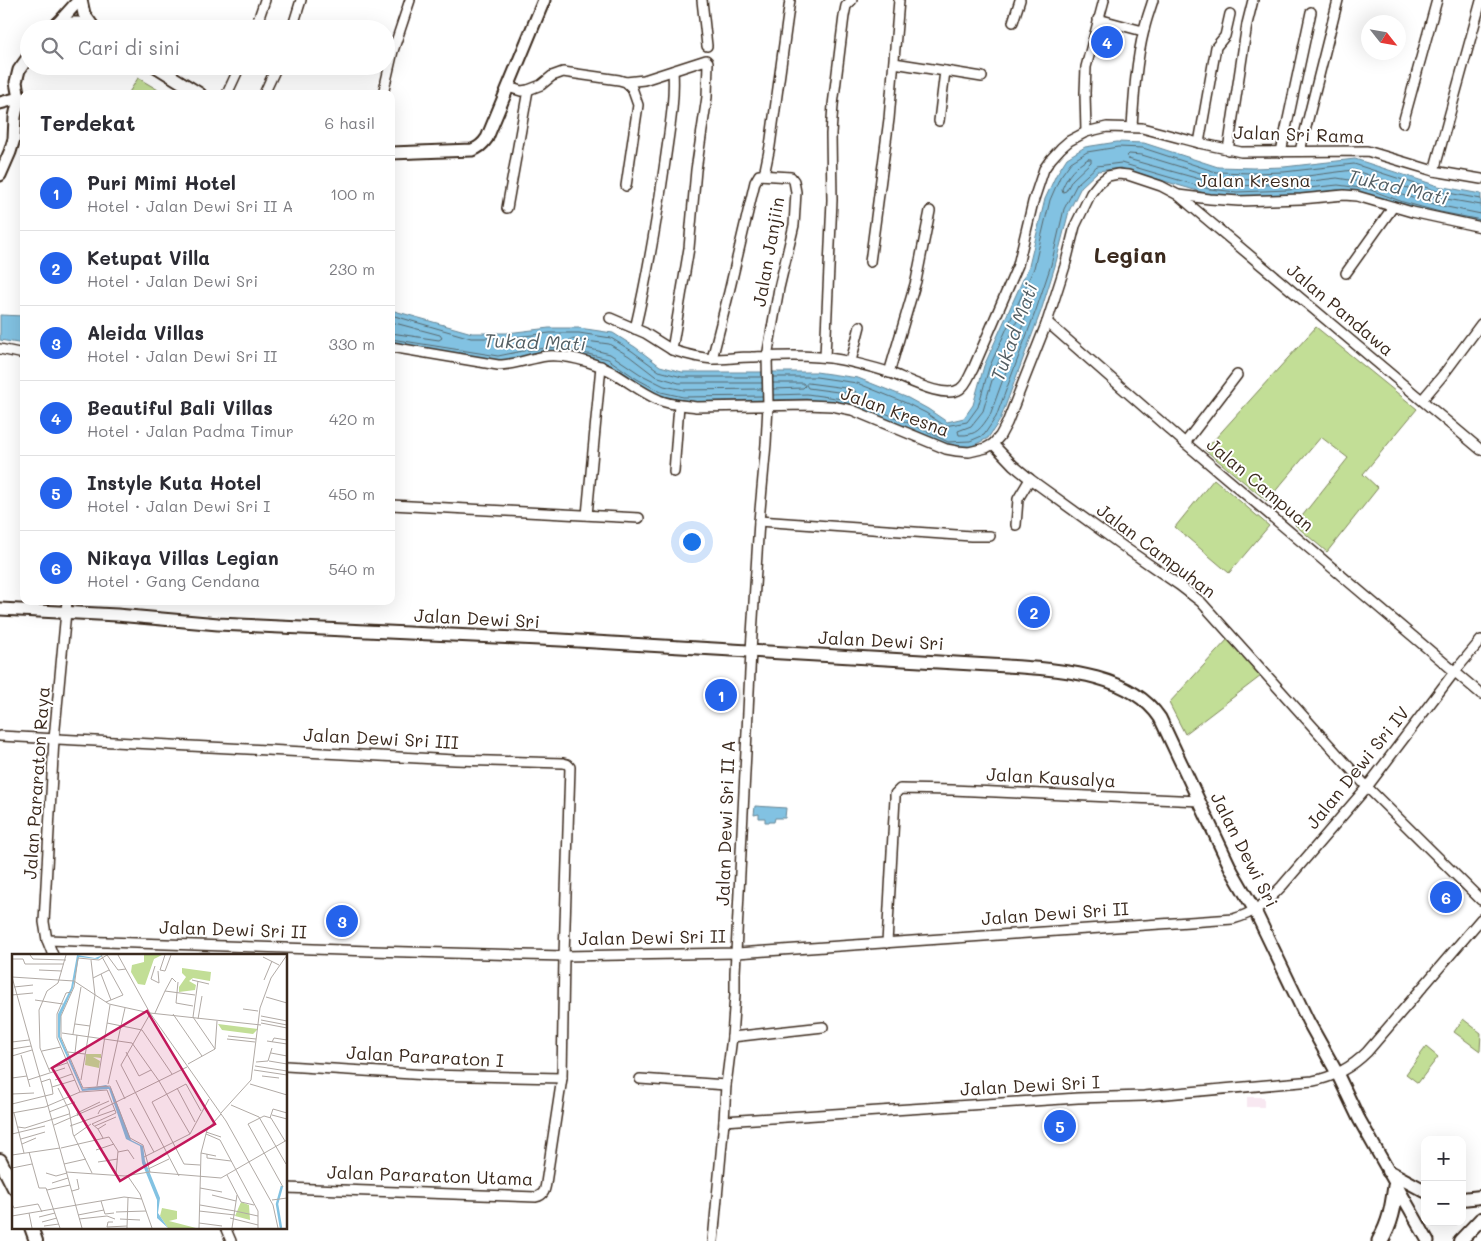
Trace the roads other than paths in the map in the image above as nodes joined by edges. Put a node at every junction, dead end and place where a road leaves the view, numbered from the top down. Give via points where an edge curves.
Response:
1 (80, 0) edge
2 (264, 0) edge
3 (301, 0) edge
4 (410, 0) edge
5 (544, 0) edge
6 (702, 0) edge
7 (790, 0) edge
8 (852, 0) edge
9 (898, 0) edge
10 (1020, 0) edge
11 (1104, 0) edge
12 (1153, 0) edge
13 (1253, 0) edge
14 (1338, 0) edge
15 (1437, 0) edge
16 (1481, 0) edge
17 (1311, 12) dead end
18 (1230, 14) dead end
19 (1098, 19) junction
20 (62, 20) edge
21 (88, 20) edge
22 (258, 20) edge
23 (295, 20) edge
24 (1013, 22) dead end
25 (1144, 30) junction
26 (395, 45) edge
27 (707, 46) dead end
28 (894, 63) junction
29 (20, 69) edge
30 (674, 70) junction
31 (945, 71) junction
32 (169, 75) edge
33 (236, 75) edge
34 (273, 75) edge
35 (387, 75) edge
36 (982, 77) dead end
37 (626, 82) junction
38 (508, 87) junction
39 (194, 90) edge
40 (229, 90) edge
41 (266, 90) edge
42 (384, 90) edge
43 (528, 90) junction
44 (19, 98) junction
45 (0, 103) edge
46 (939, 121) dead end
47 (1403, 123) dead end
48 (1132, 127) junction
49 (1086, 132) junction
50 (1199, 143) junction
51 (1228, 150) junction
52 (1300, 151) junction
53 (1282, 152) junction
54 (395, 154) edge
55 (1434, 171) junction
56 (0, 175) edge
57 (764, 175) junction
58 (1481, 179) edge
59 (626, 186) dead end
60 (1178, 195) junction
61 (1393, 207) junction
62 (507, 208) dead end
63 (930, 211) dead end
64 (1481, 227) edge
65 (870, 262) dead end
66 (1346, 274) dead end
67 (610, 318) dead end
68 (1047, 322) junction
69 (1481, 324) edge
70 (860, 326) dead end
71 (635, 329) junction
72 (395, 348) edge
73 (0, 349) edge
74 (672, 350) junction
75 (20, 353) edge
76 (825, 357) junction
77 (712, 359) junction
78 (767, 359) junction
79 (851, 362) junction
80 (601, 366) junction
81 (889, 372) junction
82 (1237, 376) dead end
83 (1422, 400) junction
84 (768, 404) junction
85 (679, 405) junction
86 (1185, 443) junction
87 (993, 444) junction
88 (1481, 450) edge
89 (674, 472) dead end
90 (1030, 479) junction
91 (395, 505) edge
92 (587, 515) junction
93 (639, 518) dead end
94 (759, 521) junction
95 (1016, 524) dead end
96 (990, 536) dead end
97 (67, 607) edge
98 (0, 609) edge
99 (1481, 640) edge
100 (751, 652) junction
101 (1455, 671) junction
102 (1481, 694) edge
103 (0, 736) edge
104 (54, 739) junction
105 (1367, 787) junction
106 (1200, 801) junction
107 (1481, 900) edge
108 (1255, 911) junction
109 (1481, 919) edge
110 (47, 940) junction
111 (887, 943) junction
112 (737, 953) junction
113 (54, 954) edge
114 (564, 956) junction
115 (822, 1026) dead end
116 (732, 1037) junction
117 (288, 1066) edge
118 (1337, 1073) junction
119 (562, 1078) junction
120 (640, 1079) dead end
121 (726, 1085) junction
122 (724, 1121) junction
123 (0, 1160) edge
124 (1388, 1171) junction
125 (12, 1184) edge
126 (1396, 1186) junction
127 (288, 1188) edge
128 (1421, 1189) edge
129 (1481, 1197) edge
130 (1466, 1199) edge
131 (1481, 1219) edge
132 (31, 1228) edge
133 (225, 1228) edge
134 (36, 1241) edge
135 (231, 1241) edge
136 (713, 1241) edge
137 (1380, 1241) edge
138 (1428, 1241) edge
139 (1460, 1241) edge

1 - 20 street
1 - 21 street
2 - 22 street
3 - 23 street
4 - 26 street
5 - 38 street
6 - 27 street
7 - 57 street, Jalan Janjiin
8 - 76 street via 846,6 844,16 833,105
9 - 28 street
10 - 24 street
11 - 19 street
12 - 25 street
13 - 51 street
14 - 52 street
15 - 47 street
16 - 55 street
17 - 53 street
18 - 50 street via 1225,36 1216,47
19 - 25 street
19 - 49 street via 1086,67
25 - 48 street
28 - 31 street
28 - 65 street
29 - 44 street via 16,82
30 - 37 street
30 - 71 street via 674,97 657,217
30 - 74 street via 708,62 707,98 689,248
31 - 36 street
31 - 46 street
32 - 39 street
33 - 40 street
34 - 41 street
35 - 42 street
37 - 43 street via 563,72
37 - 59 street via 632,88 638,105
38 - 43 street
38 - 54 street via 487,138 478,148
43 - 62 street
44 - 45 street
44 - 56 street via 14,139
48 - 49 street, Jalan Sri Rama
48 - 50 street, Jalan Sri Rama
49 - 81 street via 1061,148 1044,169 1018,265 966,382 955,391 945,392
50 - 51 street, Jalan Sri Rama
51 - 53 street, Jalan Sri Rama
52 - 53 street, Jalan Sri Rama
52 - 55 street, Jalan Sri Rama via 1367,151
55 - 58 street, Jalan Sri Rama
57 - 77 street via 759,175 755,182
57 - 78 street, Jalan Janjiin via 791,177 796,192 794,225
60 - 61 street, Jalan Kresna via 1239,201 1344,195
60 - 68 street, Jalan Kresna via 1128,175 1108,176 1100,183 1091,193 1075,226
60 - 83 street, Jalan Pandawa
61 - 64 street, Jalan Kresna
61 - 66 street
63 - 81 street via 916,281
67 - 71 street
68 - 86 street, Jalan Campuan
68 - 87 street, Jalan Kresna via 1007,423
69 - 83 street
70 - 79 street
71 - 74 street
72 - 80 street, Jalan Kresna via 498,365 549,356
73 - 75 street
74 - 77 street
76 - 78 street
76 - 79 street
77 - 78 street
78 - 84 street, Jalan Dewi Sri II A
79 - 81 street
80 - 85 street, Jalan Kresna via 660,400
80 - 92 street
82 - 86 street
83 - 88 street, Jalan Pandawa
84 - 85 street, Jalan Kresna
84 - 87 street, Jalan Kresna via 825,405 852,410 957,451 980,450
84 - 94 street, Jalan Dewi Sri II A
85 - 89 street
86 - 101 street, Jalan Campuan
87 - 90 street, Jalan Campuhan
90 - 95 street via 1018,498
90 - 105 street, Jalan Campuhan via 1200,601
91 - 92 street
92 - 93 street
94 - 96 street
94 - 100 street, Jalan Dewi Sri II A
97 - 98 street, Jalan Dewi Sri
97 - 100 street, Jalan Dewi Sri via 218,624
97 - 104 street, Jalan Pararaton Raya
99 - 101 street, Jalan Dewi Sri IV
100 - 106 street, Jalan Dewi Sri via 1015,667 1074,673 1108,682 1136,695 1155,711
100 - 112 street, Jalan Dewi Sri II A
101 - 102 street, Jalan Campuan
101 - 105 street, Jalan Dewi Sri IV
103 - 104 street, Jalan Dewi Sri III
104 - 110 street, Jalan Pararaton Raya via 44,922
104 - 114 street, Jalan Dewi Sri III via 567,764 571,773
105 - 107 street, Jalan Campuhan
105 - 108 street, Jalan Dewi Sri IV via 1282,886
106 - 108 street, Jalan Dewi Sri
106 - 111 street, Jalan Kausalya via 900,789 895,794
108 - 111 street, Jalan Dewi Sri II via 1233,919
108 - 118 street, Jalan Dewi Sri
109 - 118 street, Jalan Dewi Sri I via 1367,1052
110 - 113 street, Jalan Pararaton Raya
110 - 114 street, Jalan Dewi Sri II
111 - 112 street, Jalan Dewi Sri II
112 - 114 street, Jalan Dewi Sri II
112 - 116 street, Jalan Dewi Sri II A
114 - 119 street, Jalan Pararaton Utama
115 - 116 street
116 - 121 street, Jalan Dewi Sri II A
117 - 119 street, Jalan Pararaton I via 427,1075
118 - 122 street, Jalan Dewi Sri I via 1313,1081 1144,1096
118 - 124 street, Jalan Dewi Sri
119 - 127 street, Jalan Pararaton Utama via 545,1189 541,1196
120 - 121 street
121 - 122 street, Jalan Dewi Sri II A
122 - 136 street, Jalan Dewi Sri II A
123 - 125 main road
124 - 126 street, Jalan Dewi Sri
124 - 128 main road
126 - 137 highway via 1392,1216
126 - 138 street, Jalan Dewi Sri
129 - 130 main road
131 - 139 main road
132 - 134 main road
133 - 135 street

